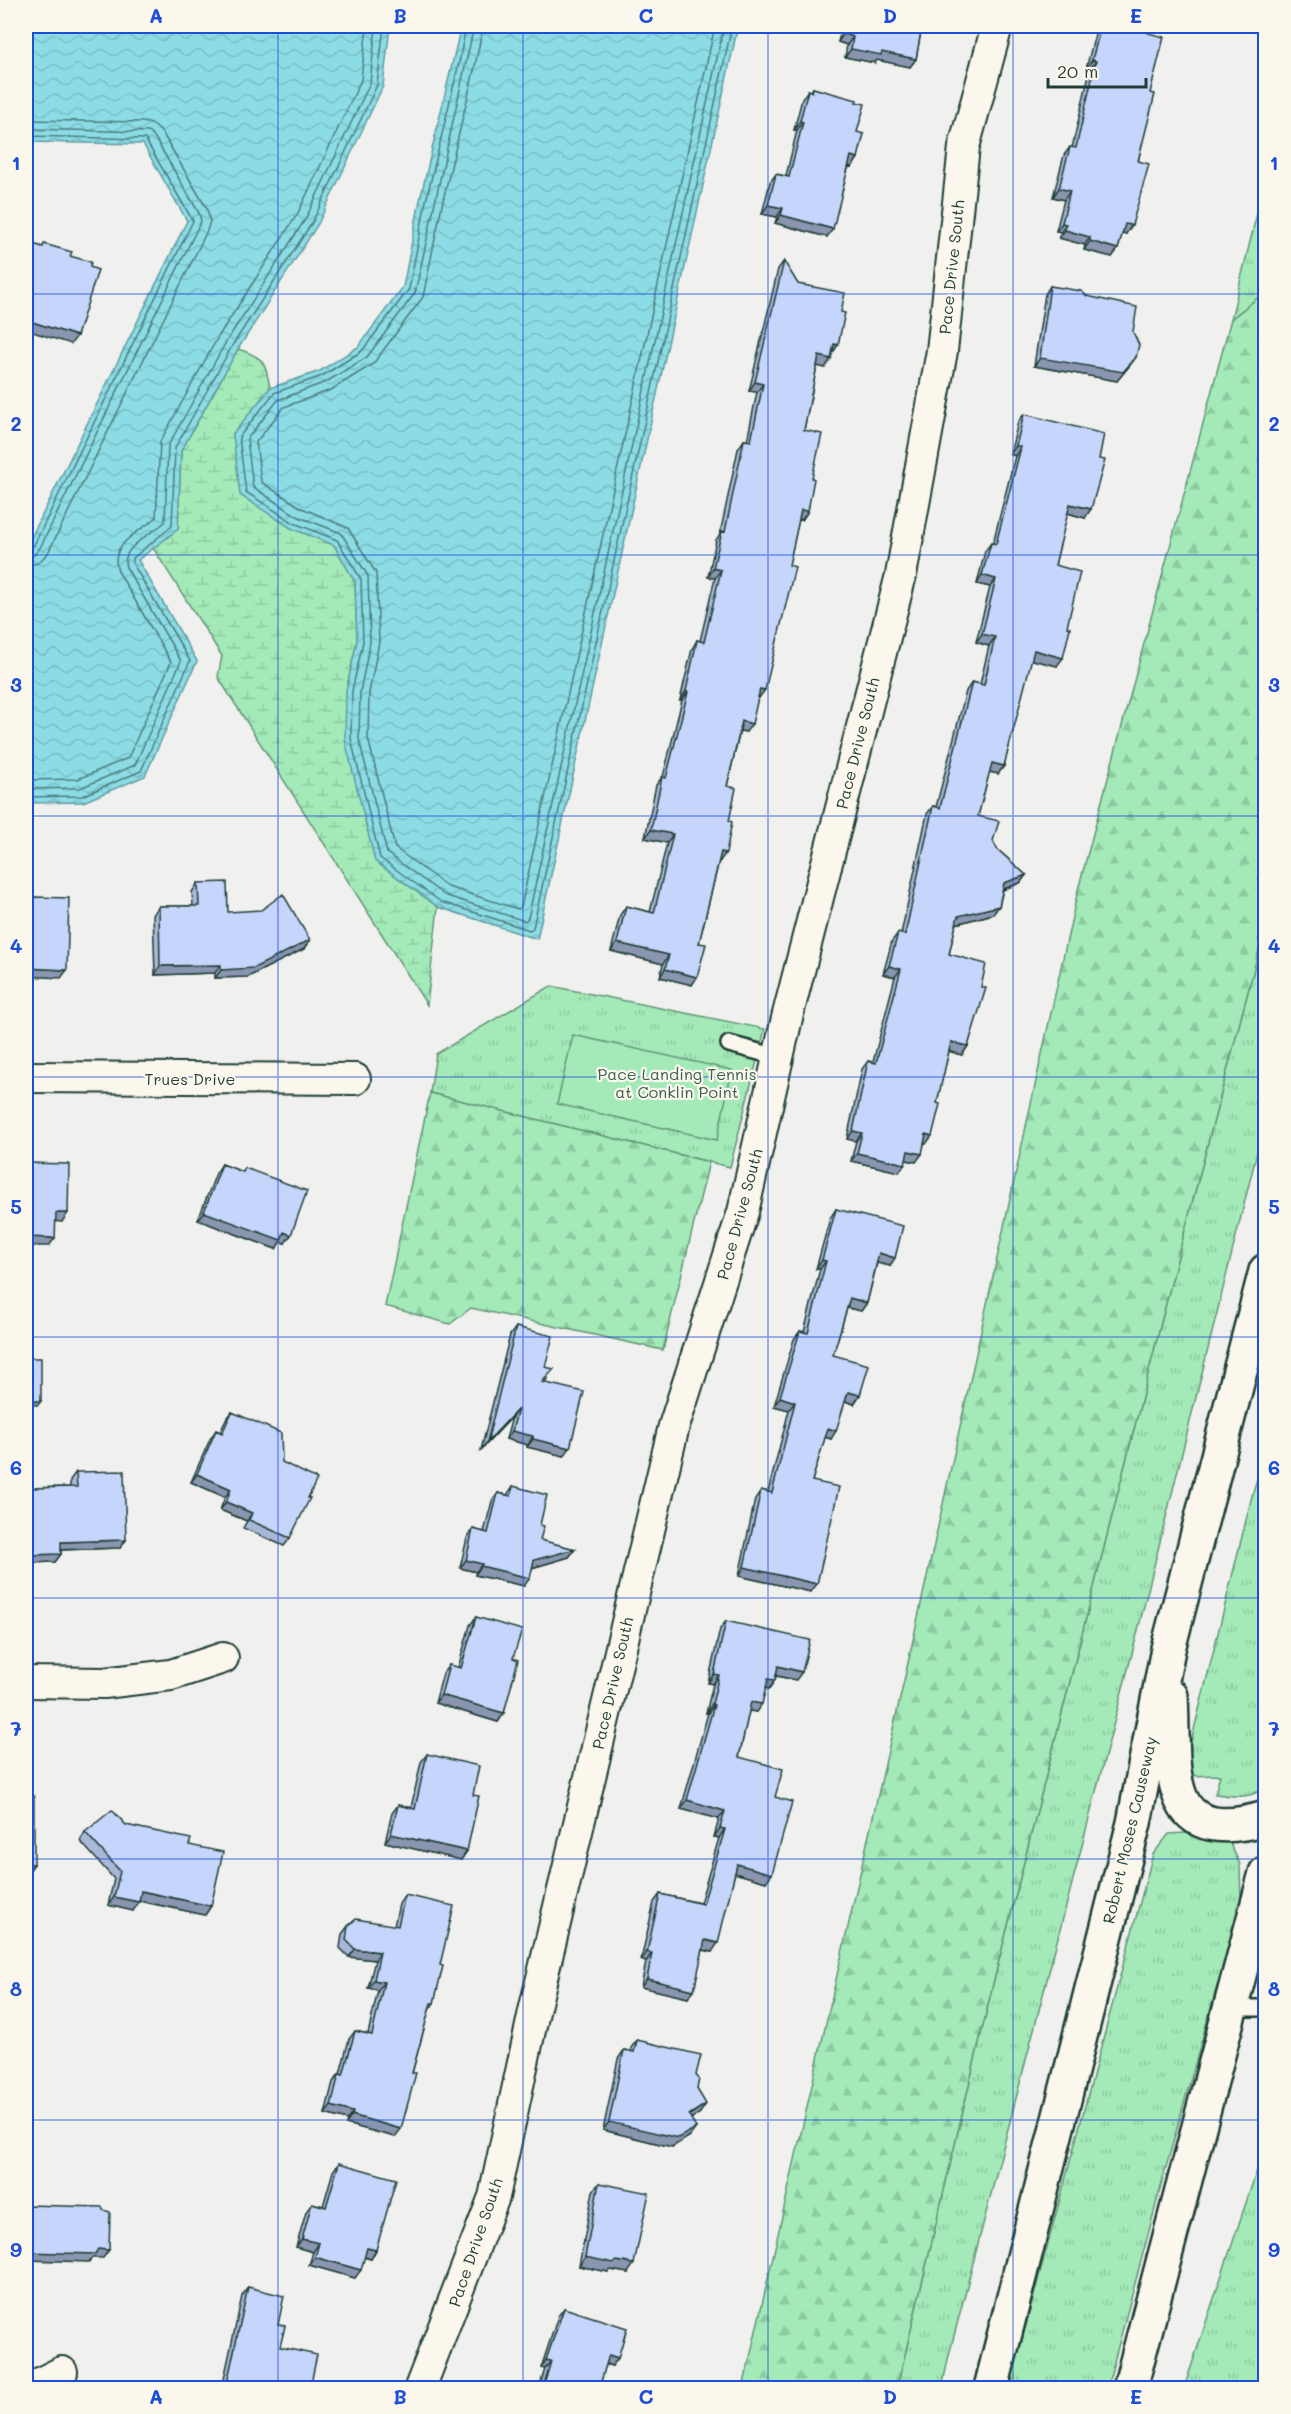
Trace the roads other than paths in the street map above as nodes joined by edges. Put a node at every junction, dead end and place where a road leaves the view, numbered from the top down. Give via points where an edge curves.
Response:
1 (997, 26) edge
2 (729, 1044) dead end
3 (778, 1057) junction
4 (26, 1077) edge
5 (355, 1079) dead end
6 (1266, 1271) edge
7 (1260, 1303) edge
8 (1168, 1649) junction
9 (223, 1658) dead end
10 (26, 1682) edge
11 (1266, 1818) edge
12 (1266, 1873) edge
13 (1231, 2008) junction
14 (1266, 2008) edge
15 (62, 2372) dead end
16 (30, 2388) edge
17 (420, 2388) edge
18 (991, 2388) edge
19 (1130, 2388) edge

1 - 3 street, Pace Drive South via 964,147 942,351 901,575
2 - 3 lane
3 - 17 street, Pace Drive South via 743,1212 674,1426 535,2007 494,2197
4 - 5 street, Trues Drive
6 - 7 highway, Robert Moses Causeway
7 - 8 highway, Robert Moses Causeway
8 - 11 highway via 1175,1785 1180,1801 1200,1820 1215,1824 1230,1826
8 - 18 highway, Robert Moses Causeway via 1134,1823
9 - 10 street via 160,1677 105,1683
12 - 13 highway
13 - 14 lane
13 - 19 highway
15 - 16 street

